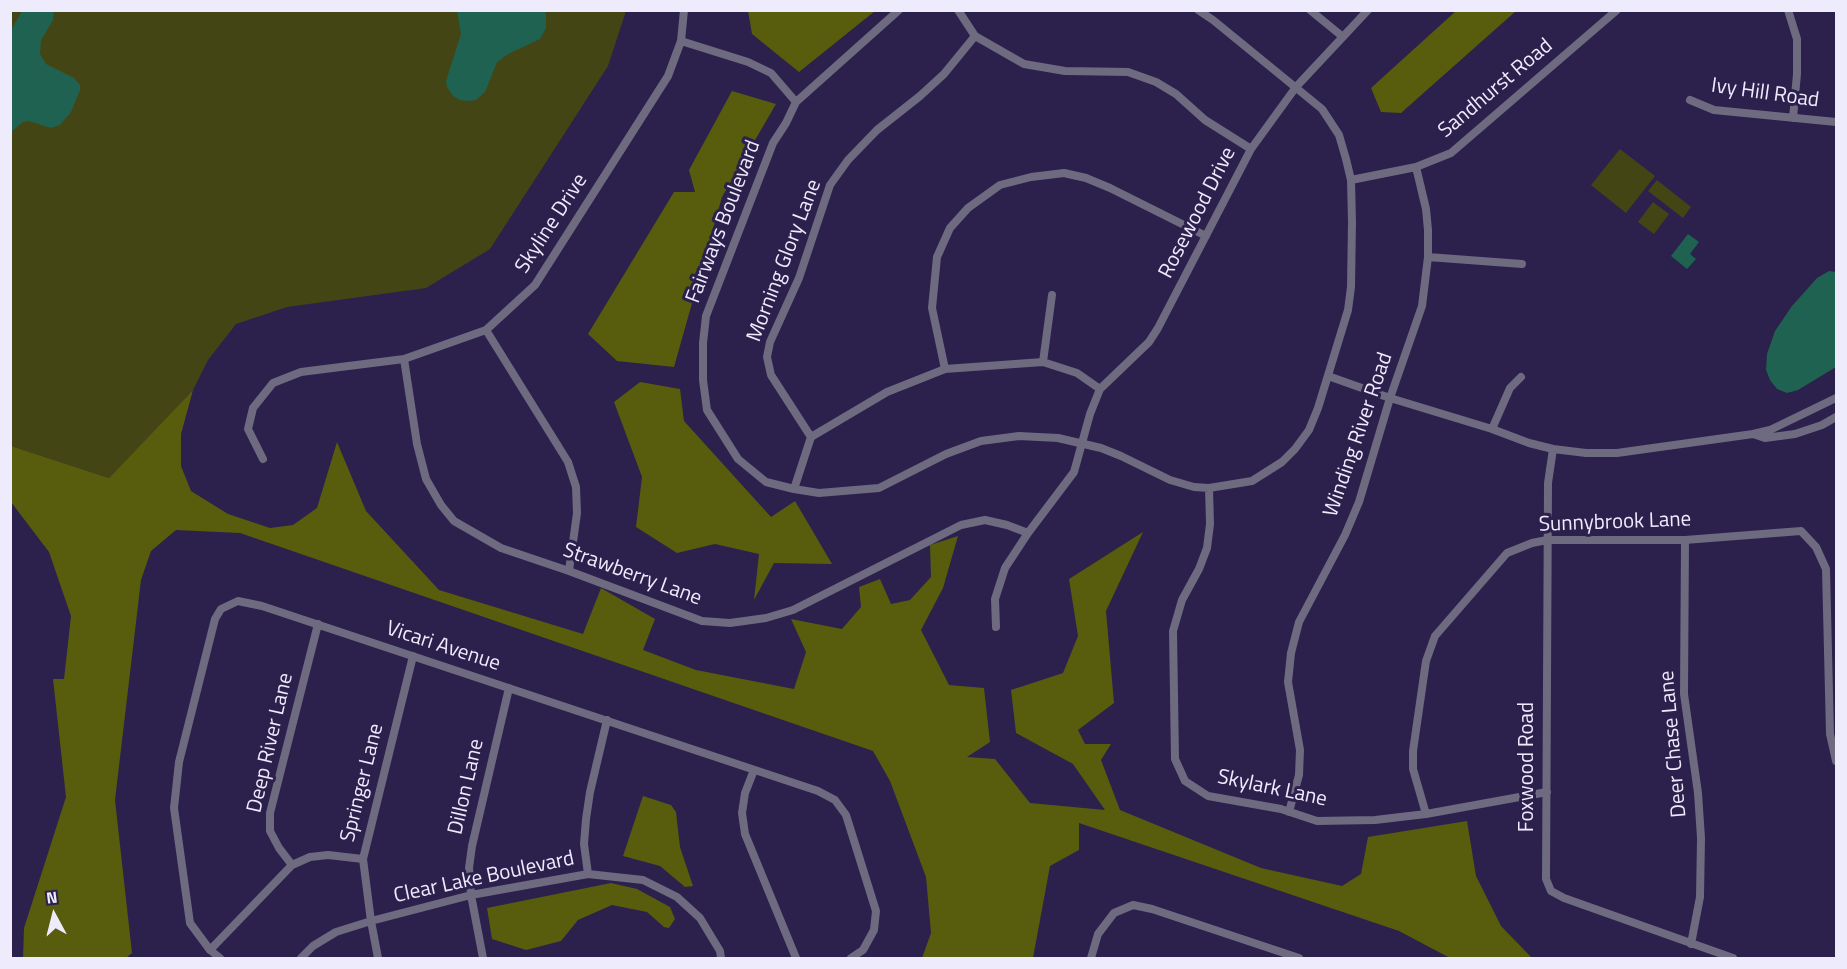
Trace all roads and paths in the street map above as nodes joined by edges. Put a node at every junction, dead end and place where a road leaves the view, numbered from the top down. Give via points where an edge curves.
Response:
1 (684, 10) edge
2 (899, 10) edge
3 (958, 10) edge
4 (1198, 10) edge
5 (1311, 10) edge
6 (1368, 10) edge
7 (1617, 10) edge
8 (1788, 10) edge
9 (975, 36) junction
10 (1343, 37) junction
11 (681, 41) junction
12 (1296, 87) junction
13 (1690, 100) dead end
14 (796, 102) junction
15 (1793, 118) junction
16 (1836, 122) edge
17 (1251, 148) junction
18 (1416, 167) junction
19 (1351, 180) junction
20 (1206, 236) junction
21 (1428, 257) junction
22 (1522, 264) dead end
23 (1052, 295) dead end
24 (486, 330) junction
25 (404, 359) junction
26 (1043, 362) junction
27 (945, 369) junction
28 (1328, 376) junction
29 (1521, 377) dead end
30 (1100, 389) junction
31 (1390, 398) junction
32 (1836, 398) edge
33 (1836, 417) edge
34 (1492, 429) junction
35 (1753, 434) junction
36 (811, 437) junction
37 (1082, 444) junction
38 (1553, 449) junction
39 (263, 459) dead end
40 (1209, 488) junction
41 (794, 489) junction
42 (1028, 533) junction
43 (1547, 540) junction
44 (1685, 540) junction
45 (569, 571) junction
46 (318, 624) junction
47 (996, 627) dead end
48 (413, 656) junction
49 (509, 688) junction
50 (607, 720) junction
51 (1836, 761) edge
52 (754, 770) junction
53 (1547, 792) junction
54 (1289, 812) junction
55 (1426, 814) junction
56 (363, 860) junction
57 (292, 865) junction
58 (588, 874) junction
59 (471, 895) junction
60 (371, 921) junction
61 (1691, 944) junction
62 (210, 950) junction
63 (220, 958) edge
64 (302, 958) edge
65 (378, 958) edge
66 (483, 958) edge
67 (721, 958) edge
68 (796, 958) edge
69 (851, 958) edge
70 (1091, 958) edge
71 (1299, 958) edge
72 (1733, 958) edge

1 - 11 street, Skyline Drive
2 - 14 street, Fairways Boulevard
3 - 9 street
4 - 12 street, Fairways Boulevard
5 - 10 street
6 - 10 street, Rosewood Drive
7 - 18 street, Sandhurst Road via 1451,153
8 - 15 street via 1797,39
9 - 17 street via 1024,64 1065,71 1128,72 1156,81 1205,120
9 - 36 street, Morning Glory Lane via 944,74 877,130 830,185 767,357 771,375
10 - 12 street, Rosewood Drive
11 - 14 street via 771,73
11 - 24 street, Skyline Drive via 668,76 536,285
12 - 17 street, Rosewood Drive
12 - 19 street, Fairways Boulevard via 1332,121
13 - 15 street, Ivy Hill Road via 1714,110
14 - 41 street, Fairways Boulevard via 773,143 710,305 703,343 707,410 716,428 738,459 766,482
15 - 16 street, Ivy Hill Road
17 - 20 street, Rosewood Drive
18 - 19 street, Sandhurst Road
18 - 21 street, Winding River Road via 1426,209
19 - 28 street, Fairways Boulevard via 1351,287
20 - 27 street via 1086,178 1064,173 1000,185 962,214 950,228 937,257 932,308
20 - 30 street, Rosewood Drive via 1149,342
21 - 22 street
21 - 31 street, Winding River Road via 1422,306
23 - 26 street
24 - 25 street, Skyline Drive
24 - 45 street via 568,462 576,487 577,513
25 - 39 street, Skyline Drive via 301,372 273,383 253,408 248,429
25 - 45 street, Strawberry Lane via 417,444 426,479 441,505 454,521 479,537
26 - 27 street
26 - 30 street via 1077,373
27 - 36 street via 887,392
28 - 31 street
28 - 40 street, Fairways Boulevard via 1309,430 1282,462 1252,481
29 - 34 street via 1510,388
30 - 37 street, Rosewood Drive
31 - 34 street
31 - 54 street, Winding River Road via 1359,502 1299,622 1291,652 1288,682 1300,750 1299,775
32 - 35 street via 1770,430
33 - 35 street via 1795,434 1765,438
34 - 38 street
35 - 38 street via 1617,453
36 - 41 street
37 - 40 street, Fairways Boulevard via 1121,456 1170,480
37 - 41 street, Fairways Boulevard via 1020,436 981,441 879,488 819,493
37 - 42 street, Rosewood Drive via 1074,471
38 - 43 street, Foxwood Road
40 - 54 street, Skylark Lane via 1207,548 1182,600 1173,631 1175,759 1185,781 1208,796
42 - 45 street, Strawberry Lane via 985,520 961,525 793,610 730,623 702,621
42 - 47 street, Rosewood Drive via 1005,568 995,599
43 - 44 street, Sunnybrook Lane
43 - 53 street, Foxwood Road
43 - 55 street, Sunnybrook Lane via 1508,553 1435,636 1426,661 1413,751 1413,769
44 - 51 street, Sunnybrook Lane via 1801,531 1816,547 1826,569 1830,734
44 - 61 street, Deer Chase Lane via 1684,694 1701,838 1700,897
46 - 48 street, Vicari Avenue
46 - 57 street, Deep River Lane via 270,813 270,831
46 - 62 street, Vicari Avenue via 238,601 221,609 215,619 179,762 174,808 190,923
48 - 49 street, Vicari Avenue
48 - 56 street, Springer Lane
49 - 50 street, Vicari Avenue
49 - 59 street, Dillon Lane via 472,846
50 - 52 street, Vicari Avenue
50 - 58 street via 586,819
52 - 68 street via 742,813 745,834
52 - 69 street, Vicari Avenue via 818,791 835,800 846,815 876,912 874,930 863,950
53 - 55 street, Skylark Lane
53 - 61 street, Foxwood Road via 1546,879 1551,891
54 - 55 street, Skylark Lane via 1317,821
56 - 57 street via 328,855
56 - 60 street, Springer Lane
57 - 62 street
58 - 59 street, Clear Lake Boulevard
58 - 67 street, Clear Lake Boulevard via 642,880 677,897 700,918
59 - 60 street, Clear Lake Boulevard
59 - 66 street, Dillon Lane
60 - 64 street, Clear Lake Boulevard via 336,932
60 - 65 street, Springer Lane
61 - 72 street, Foxwood Road
62 - 63 street, Vicari Avenue
70 - 71 street via 1098,934 1114,914 1133,905

